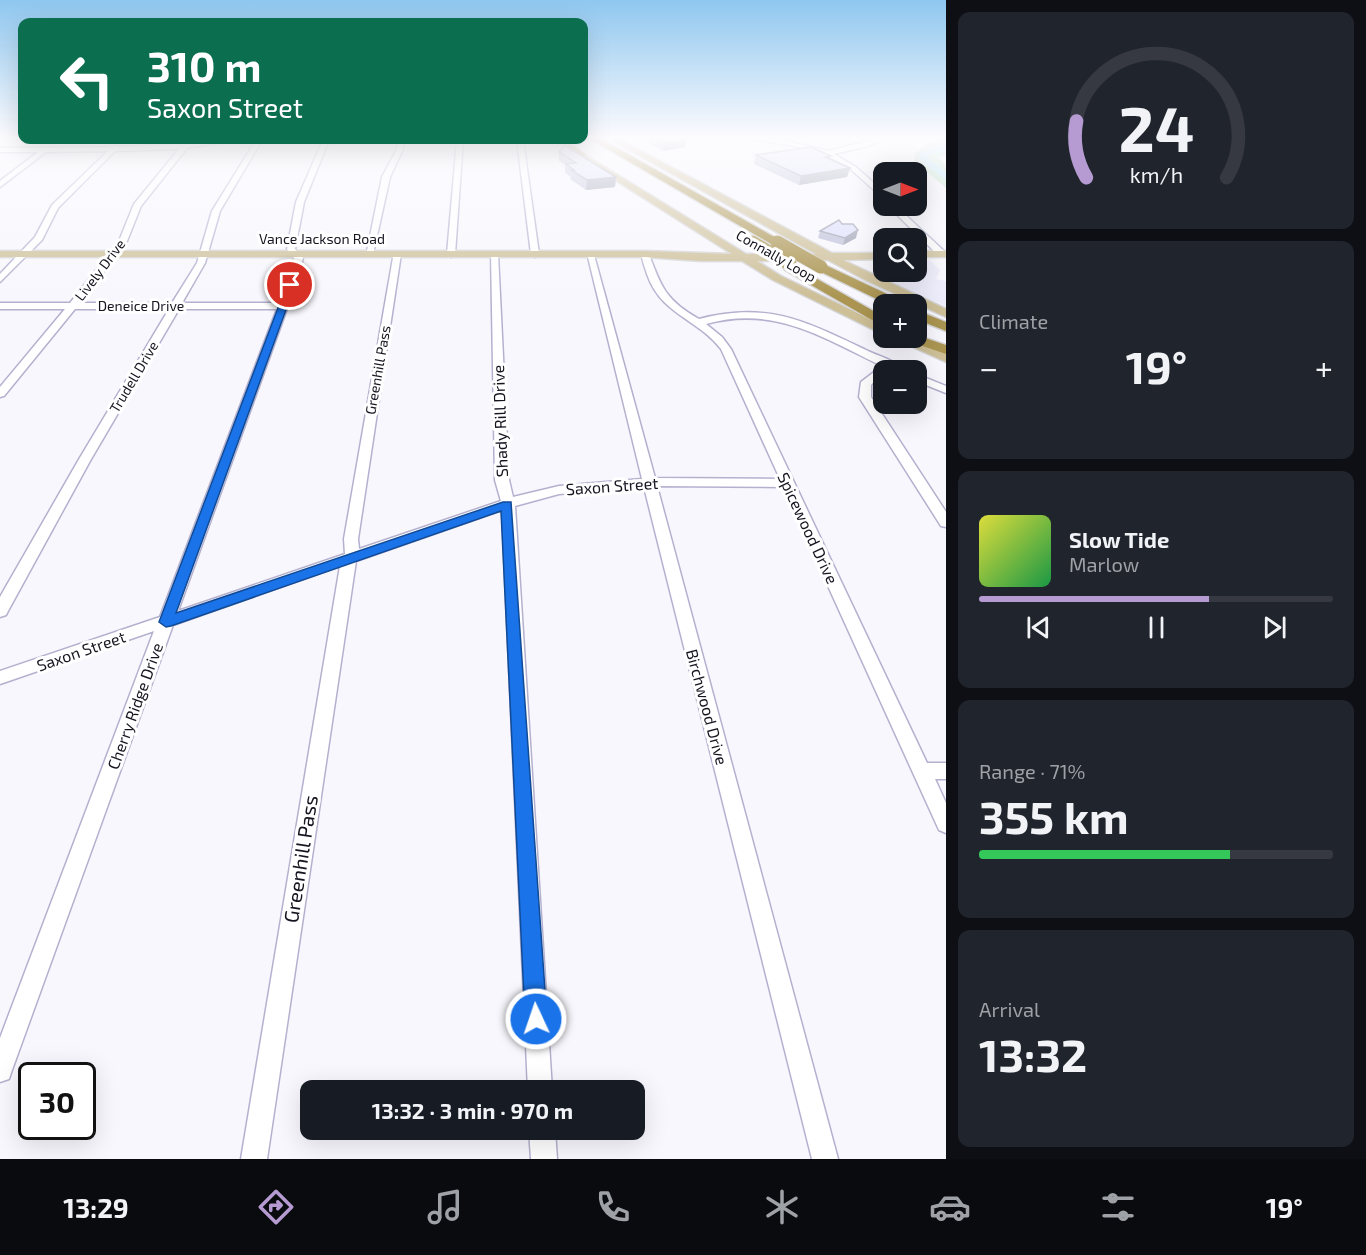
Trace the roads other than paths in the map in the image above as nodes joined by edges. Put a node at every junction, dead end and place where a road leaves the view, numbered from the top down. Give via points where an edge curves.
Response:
1 (72, 190) edge
2 (150, 190) edge
3 (227, 190) edge
4 (305, 190) edge
5 (383, 190) edge
6 (456, 190) edge
7 (527, 190) edge
8 (636, 190) edge
9 (664, 190) edge
10 (691, 190) edge
11 (701, 190) edge
12 (903, 216) edge
13 (713, 219) dead end
14 (777, 236) junction
15 (712, 238) junction
16 (751, 242) dead end
17 (732, 251) junction
18 (820, 252) junction
19 (0, 254) edge
20 (24, 254) junction
21 (113, 254) junction
22 (203, 254) junction
23 (295, 254) junction
24 (369, 254) junction
25 (397, 254) junction
26 (451, 254) junction
27 (494, 254) junction
28 (535, 254) junction
29 (645, 254) junction
30 (873, 254) edge
31 (927, 254) edge
32 (944, 254) edge
33 (590, 255) junction
34 (703, 255) junction
35 (873, 256) edge
36 (865, 257) junction
37 (743, 258) junction
38 (832, 258) junction
39 (792, 267) junction
40 (760, 268) junction
41 (851, 268) junction
42 (777, 278) junction
43 (0, 279) edge
44 (871, 279) junction
45 (876, 294) edge
46 (0, 306) edge
47 (73, 306) junction
48 (176, 306) junction
49 (283, 306) junction
50 (873, 308) edge
51 (946, 313) edge
52 (873, 316) edge
53 (927, 319) edge
54 (700, 322) junction
55 (873, 326) edge
56 (946, 327) edge
57 (927, 332) edge
58 (946, 340) edge
59 (927, 343) edge
60 (921, 348) edge
61 (946, 350) edge
62 (927, 351) joint
63 (946, 358) edge
64 (878, 360) edge
65 (873, 377) edge
66 (927, 382) edge
67 (946, 390) edge
68 (0, 394) edge
69 (873, 411) edge
70 (875, 414) edge
71 (648, 482) junction
72 (787, 483) junction
73 (507, 504) junction
74 (946, 523) edge
75 (351, 558) junction
76 (0, 611) edge
77 (166, 622) junction
78 (0, 678) edge
79 (921, 771) junction
80 (946, 771) edge
81 (946, 824) edge
82 (0, 1070) edge
83 (539, 1080) edge
84 (543, 1140) edge
85 (254, 1159) edge
86 (544, 1159) edge
87 (825, 1159) edge

1 - 20 street via 55,207 39,238
2 - 21 street, Lively Drive via 137,206 129,230
3 - 22 street, Trudell Drive
4 - 23 street, Cherry Ridge Drive via 291,249
5 - 24 street
6 - 26 street
7 - 28 street
8 - 15 main road
9 - 13 highway
10 - 14 highway, Connally Loop
11 - 14 main road
12 - 32 street
14 - 15 main road via 798,244 745,246
14 - 18 main road
14 - 45 highway, Connally Loop, bridge via 821,267
15 - 17 main road
15 - 34 main road via 713,246
16 - 39 highway, Connally Loop, bridge
17 - 18 main road, Vance Jackson Road
17 - 34 main road, Vance Jackson Road
17 - 37 main road
18 - 30 main road, Vance Jackson Road
18 - 38 main road
19 - 20 main road, Vance Jackson Road
20 - 21 main road, Vance Jackson Road
20 - 43 street
21 - 22 main road, Vance Jackson Road
21 - 47 street, Lively Drive
22 - 23 main road, Vance Jackson Road
22 - 48 street, Trudell Drive
23 - 24 main road, Vance Jackson Road
23 - 49 street, Cherry Ridge Drive via 299,258
24 - 25 main road, Vance Jackson Road
25 - 26 main road, Vance Jackson Road
25 - 75 street, Greenhill Pass
26 - 27 main road, Vance Jackson Road
27 - 28 main road, Vance Jackson Road
27 - 73 street, Shady Rill Drive via 502,480
28 - 33 main road, Vance Jackson Road
29 - 33 main road, Vance Jackson Road
29 - 34 main road, Vance Jackson Road
29 - 54 street, Spicewood Drive via 662,297
31 - 32 main road
33 - 71 street, Birchwood Drive
34 - 37 main road, Vance Jackson Road
34 - 40 main road
35 - 36 main road, Vance Jackson Road
36 - 38 main road, Vance Jackson Road
36 - 44 main road via 858,264
37 - 38 main road, Vance Jackson Road
37 - 40 main road
38 - 41 main road
39 - 50 highway, Connally Loop
39 - 52 highway
40 - 42 main road
41 - 42 main road via 831,264 772,265 768,268
41 - 44 main road
42 - 55 main road
44 - 51 main road
46 - 47 street, Deneice Drive
47 - 48 street, Deneice Drive
47 - 68 street, Lively Drive
48 - 49 street, Deneice Drive
48 - 76 street, Trudell Drive
49 - 77 street, Cherry Ridge Drive
53 - 56 highway
54 - 64 street via 739,314 770,316
54 - 72 street, Spicewood Drive via 726,349
57 - 58 highway
59 - 61 highway
60 - 62 main road
62 - 63 highway
65 - 69 street via 865,384 864,397
66 - 67 street
70 - 74 street
71 - 72 street, Saxon Street
71 - 73 street, Saxon Street via 562,488
71 - 87 street, Birchwood Drive
72 - 79 street, Spicewood Drive
73 - 75 street, Saxon Street
73 - 83 street, Shady Rill Drive
75 - 77 street, Saxon Street
75 - 85 street, Greenhill Pass
77 - 78 street, Saxon Street
77 - 82 street, Cherry Ridge Drive
79 - 80 street
79 - 81 street, Spicewood Drive
84 - 86 street

